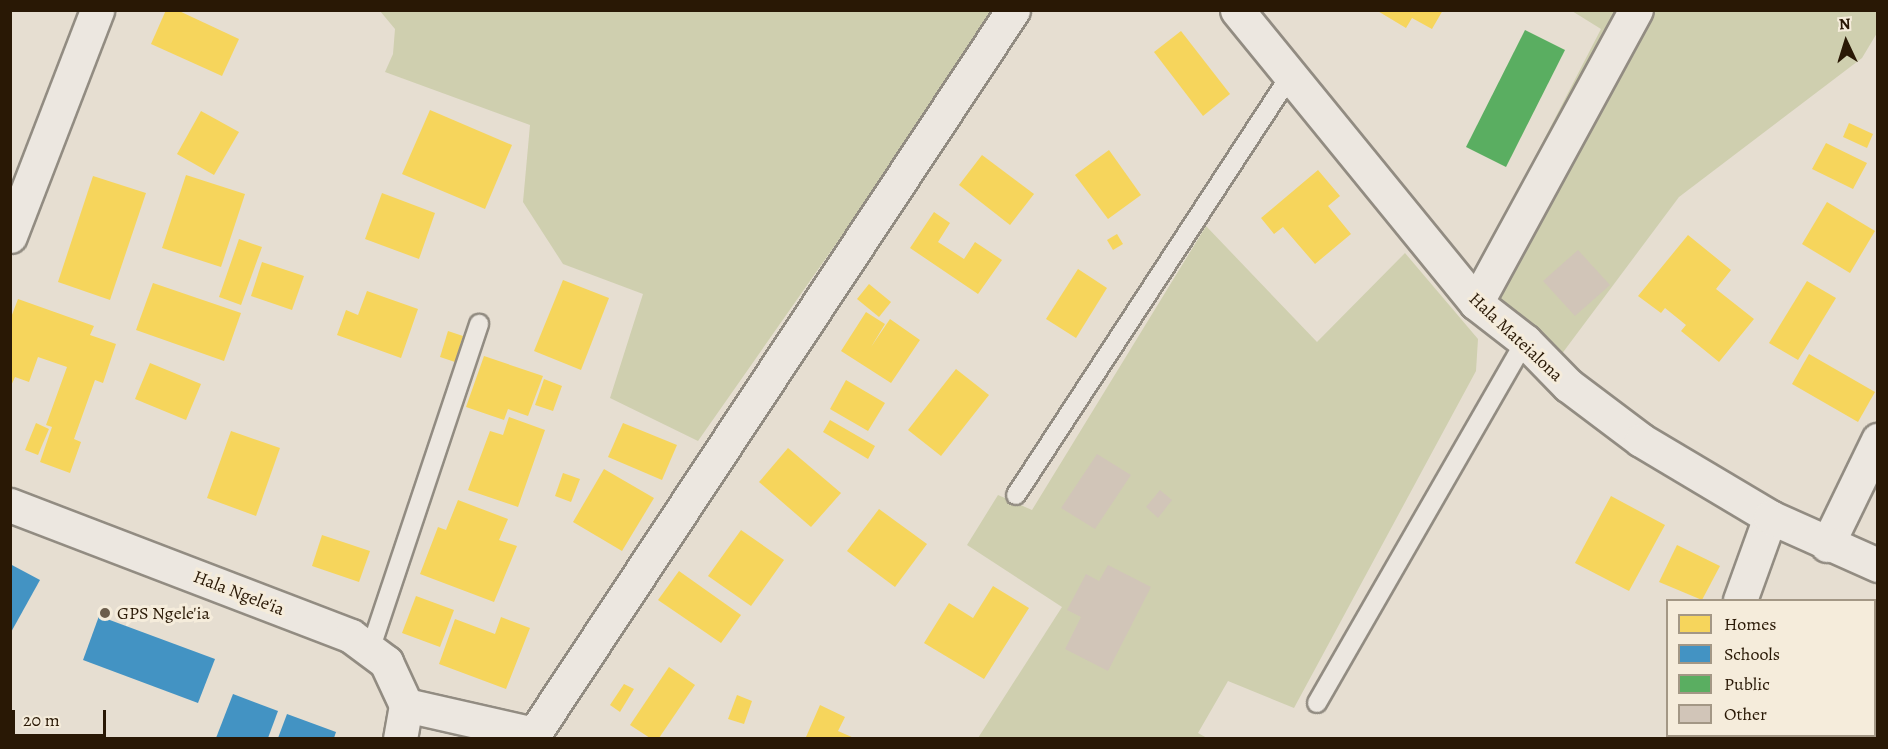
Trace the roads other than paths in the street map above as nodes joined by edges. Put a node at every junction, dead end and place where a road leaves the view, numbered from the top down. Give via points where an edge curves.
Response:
1 (97, 10) edge
2 (1013, 10) edge
3 (1237, 10) edge
4 (1636, 10) edge
5 (1290, 76) junction
6 (10, 236) edge
7 (1476, 303) junction
8 (479, 324) dead end
9 (1525, 341) junction
10 (1878, 440) edge
11 (1016, 495) dead end
12 (10, 505) edge
13 (1770, 517) junction
14 (1827, 544) junction
15 (1878, 565) edge
16 (1740, 599) edge
17 (370, 650) junction
18 (1317, 703) dead end
19 (406, 705) junction
20 (541, 736) edge
21 (400, 738) edge

1 - 6 street
2 - 20 street
3 - 5 street, Hala Mateialona
4 - 7 street
5 - 7 street, Hala Mateialona
5 - 11 lane
7 - 9 street, Hala Mateialona
8 - 17 lane
9 - 13 street, Hala Mateialona via 1568,385 1641,440
9 - 18 lane
10 - 14 street
12 - 17 street, Hala Ngele'ia via 351,636
13 - 14 street, Hala Mateialona
13 - 16 street
14 - 15 street, Hala Mateialona
17 - 19 street, Hala Ngele'ia via 386,662
19 - 20 street
19 - 21 street

